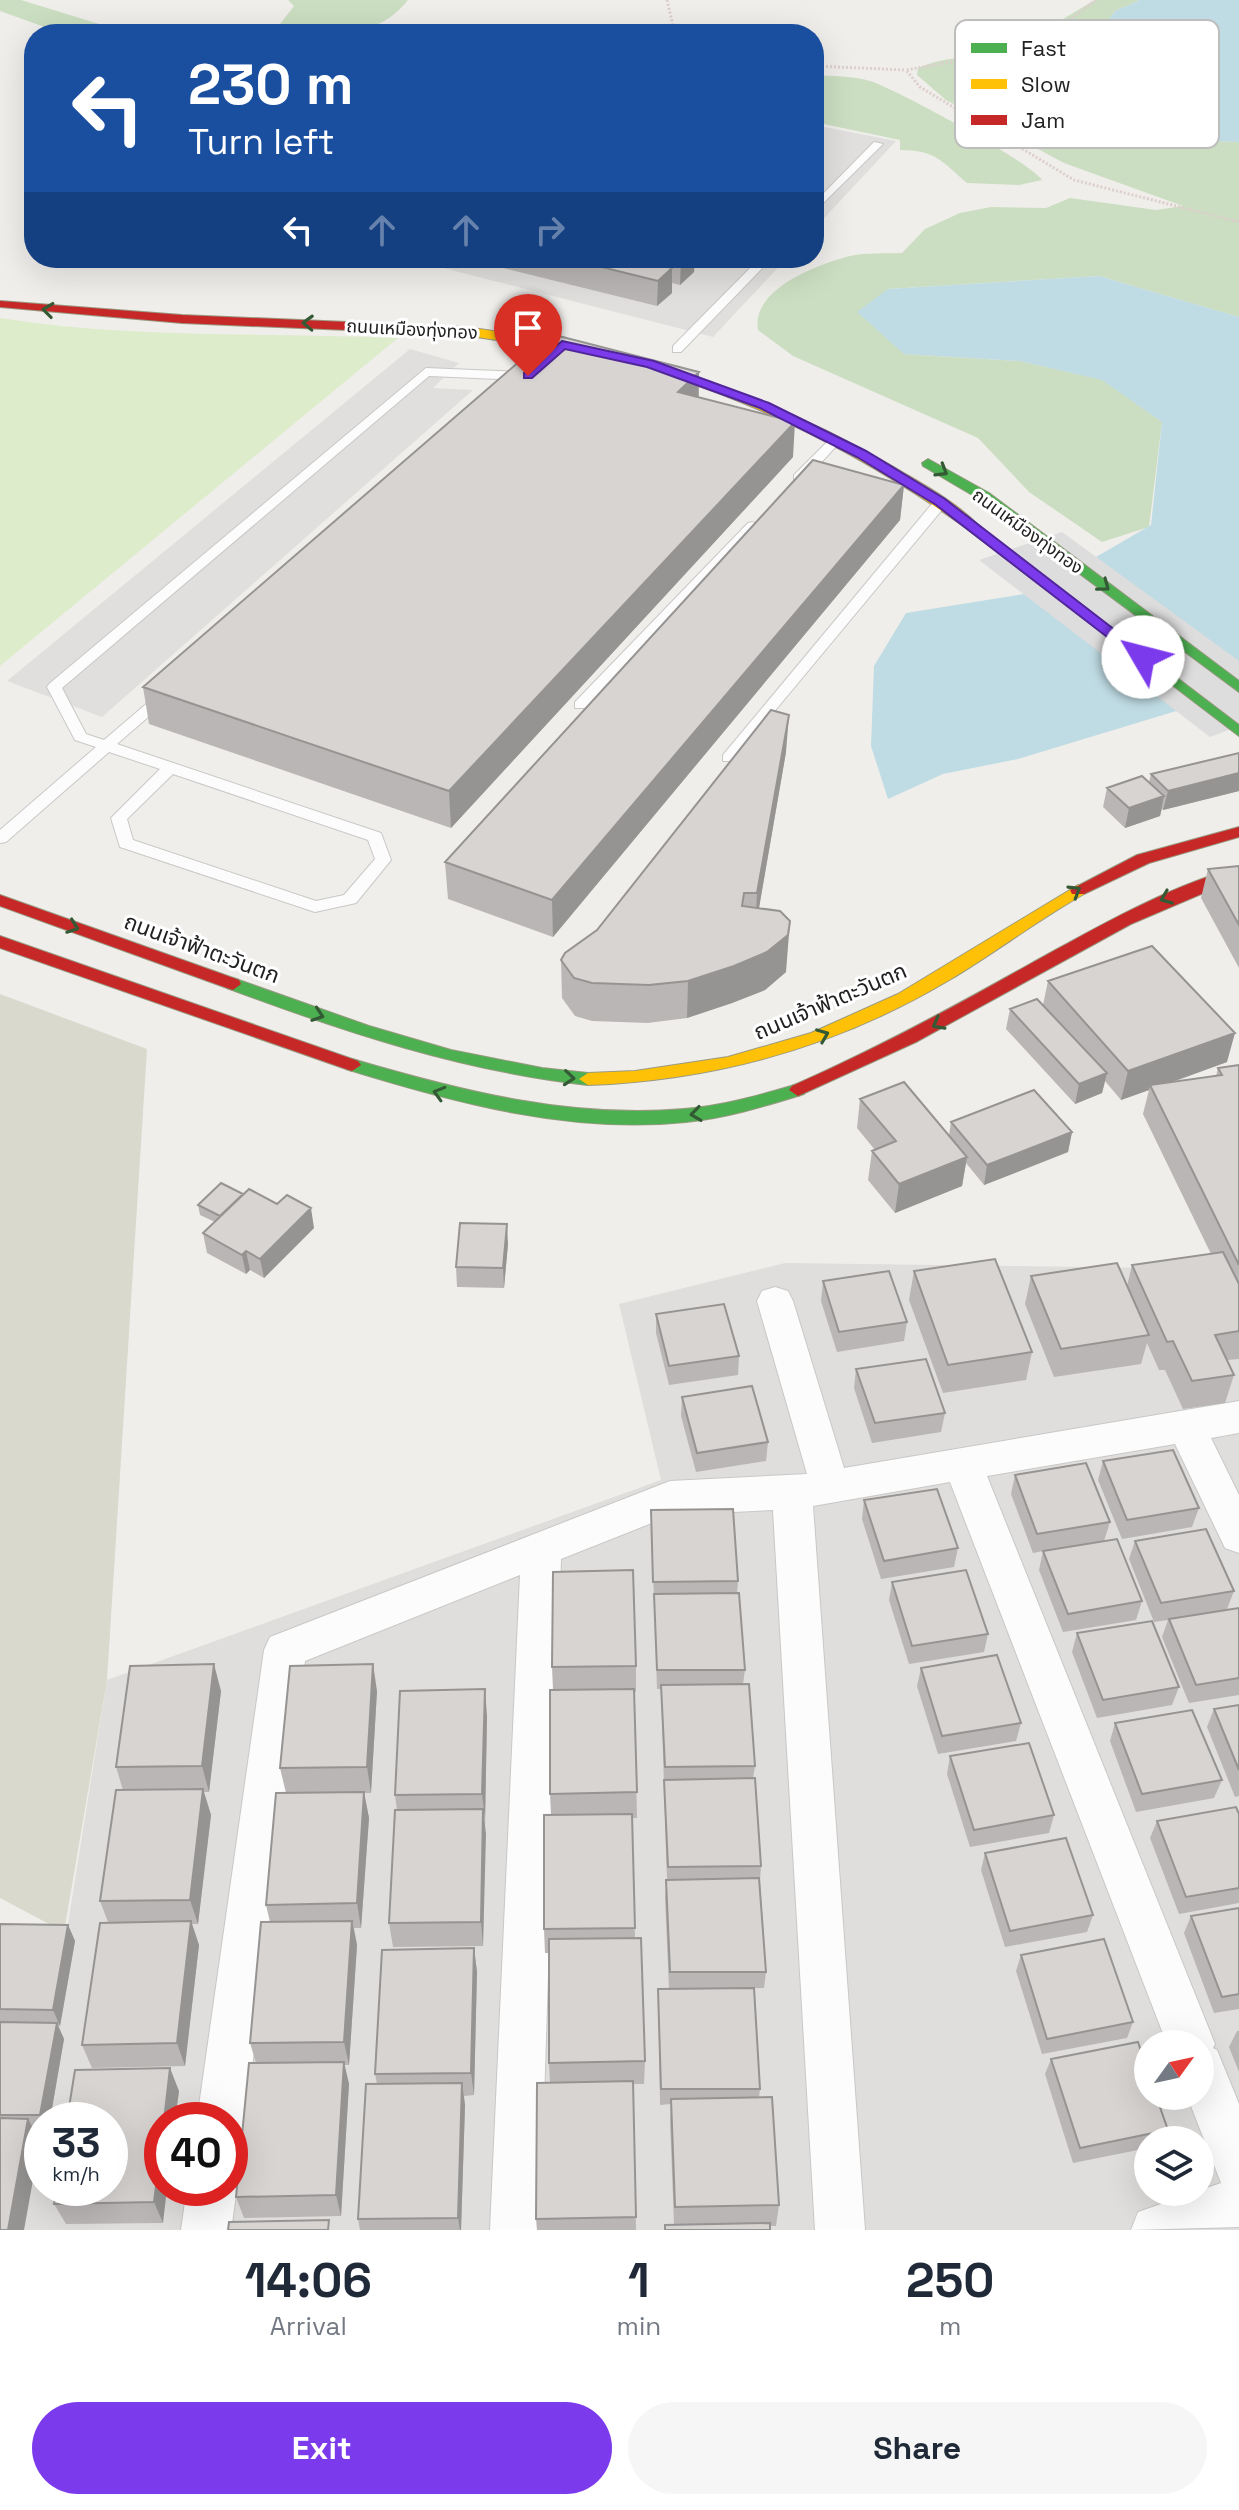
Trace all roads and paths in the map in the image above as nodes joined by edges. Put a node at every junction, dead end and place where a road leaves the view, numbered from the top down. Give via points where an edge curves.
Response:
1 (667, 0) edge
2 (1096, 0) edge
3 (1067, 20) edge
4 (673, 24) edge
5 (955, 59) edge
6 (824, 66) edge
7 (906, 70) junction
8 (955, 108) edge
9 (878, 144) dead end
10 (1021, 148) edge
11 (824, 199) edge
12 (1239, 222) edge
13 (756, 268) edge
14 (0, 285) edge
15 (0, 304) edge
16 (218, 312) junction
17 (484, 314) dead end
18 (513, 318) dead end
19 (545, 322) dead end
20 (562, 345) junction
21 (677, 350) dead end
22 (536, 369) junction
23 (505, 396) edge
24 (836, 440) junction
25 (907, 450) dead end
26 (784, 494) edge
27 (941, 502) junction
28 (763, 516) edge
29 (177, 684) edge
30 (1239, 688) edge
31 (580, 705) dead end
32 (1236, 730) edge
33 (107, 746) junction
34 (728, 758) edge
35 (171, 767) junction
36 (1239, 832) edge
37 (0, 838) edge
38 (1239, 872) edge
39 (0, 900) edge
40 (0, 942) edge
41 (775, 1301) dead end
42 (1239, 1417) edge
43 (1186, 1426) junction
44 (963, 1465) junction
45 (811, 1489) junction
46 (1239, 1536) edge
47 (541, 1551) junction
48 (1185, 2030) edge
49 (223, 2102) edge
50 (1214, 2103) edge
51 (1239, 2166) edge
52 (1239, 2202) edge
53 (209, 2206) edge
54 (206, 2230) edge
55 (515, 2230) edge
56 (840, 2230) edge
57 (1156, 2230) edge

1 - 4 path
2 - 3 path
5 - 7 path
6 - 7 path
7 - 8 path via 920,87
9 - 11 lane
10 - 12 path via 1074,180
13 - 21 lane
14 - 16 street, ถนนเหมืองทุ่งทอง
16 -> 15 street, ถนนเหมืองทุ่งทอง via 77,313
16 - 17 street, ถนนเหมืองทุ่งทอง
20 -> 16 street, ถนนเหมืองทุ่งทอง
18 - 19 street
20 - 22 lane
20 - 24 street, ถนนเหมืองทุ่งทอง via 650,364 764,406
22 - 23 lane
22 - 33 lane via 426,372 54,687 80,737
24 - 26 lane
24 - 27 street, ถนนเหมืองทุ่งทอง
25 -> 30 street, ถนนเหมืองทุ่งทอง via 984,496
27 - 32 street, ถนนเหมืองทุ่งทอง
27 - 34 lane
28 - 31 lane
29 - 33 lane
33 - 35 lane
33 - 37 lane
35 - 35 lane via 375,837 383,860 350,899 315,907 126,843 119,818
39 -> 36 street, ถนนเจ้าฟ้าตะวันตก via 439,1055 569,1078 641,1079 744,1063 831,1032 945,975 1099,878 1160,853
38 -> 40 street via 1131,912 916,1036 806,1087 742,1107 651,1119 583,1119 435,1093
41 - 45 street
42 - 43 street
43 - 44 street
43 - 46 street
44 - 45 street
44 - 48 street
45 - 47 street via 670,1498
45 - 56 street
47 - 49 street via 285,1650
47 - 55 street
50 - 51 street
52 - 57 street
53 - 54 street

